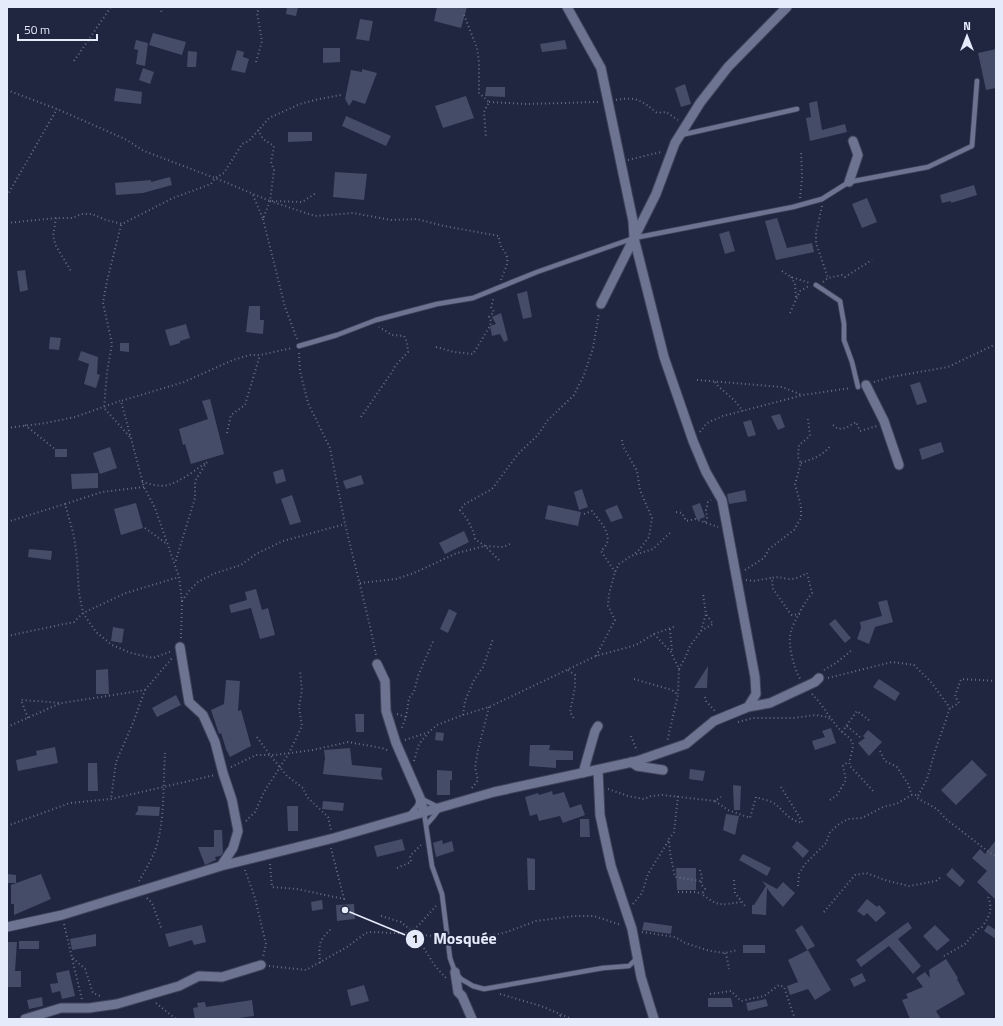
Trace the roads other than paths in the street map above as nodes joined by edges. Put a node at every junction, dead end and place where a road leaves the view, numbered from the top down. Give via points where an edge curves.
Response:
1 (567, 7) edge
2 (787, 7) edge
3 (977, 81) dead end
4 (797, 109) dead end
5 (680, 135) junction
6 (853, 141) dead end
7 (849, 182) junction
8 (634, 238) junction
9 (816, 285) road end
10 (601, 304) road end
11 (299, 346) road end
12 (862, 386) joint
13 (899, 465) dead end
14 (180, 647) road end
15 (377, 664) road end
16 (819, 678) road end
17 (744, 709) junction
18 (733, 719) road end
19 (598, 726) dead end
20 (631, 762) junction
21 (608, 767) junction
22 (598, 770) junction
23 (663, 770) dead end
24 (583, 773) junction
25 (602, 785) road end
26 (420, 798) junction
27 (440, 808) junction
28 (424, 812) junction
29 (406, 817) junction
30 (427, 824) junction
31 (221, 866) junction
32 (7, 927) edge
33 (637, 957) junction
34 (262, 965) road end
35 (455, 972) junction
36 (25, 1019) edge
37 (472, 1019) edge
38 (654, 1019) edge

1 - 8 street via 600,68 633,221
2 - 5 street via 728,67 700,103
3 - 7 lane via 972,146 928,167
4 - 5 lane
5 - 8 street via 656,194
6 - 7 street via 858,155
7 - 8 lane via 822,199 802,205
8 - 10 street
8 - 11 lane via 473,298 437,304 376,320
8 - 17 street via 664,357 693,441 706,472 722,500 755,676 756,694
9 - 12 lane via 840,301 844,340
12 - 13 street via 886,425
14 - 31 street via 189,702 203,715 215,742 232,800 238,832 233,848
15 - 26 street via 386,681 386,711 396,743
16 - 17 street via 770,703
17 - 18 street
17 - 20 street via 714,721 686,744
19 - 24 street via 590,744
20 - 21 street
20 - 23 street via 637,766
21 - 22 street
21 - 25 street
22 - 24 street
22 - 33 street via 600,815 611,866 632,929
24 - 27 street via 494,792
26 - 27 lane
26 - 28 street
26 - 29 lane via 417,806
27 - 28 street
27 - 30 lane
28 - 29 street
28 - 30 lane
29 - 31 street via 332,839
30 - 35 lane via 432,866 442,894 450,958
31 - 32 street via 62,915
33 - 35 lane via 629,966 603,968 484,989 461,980
33 - 38 street
34 - 36 street via 222,977 199,976 179,986 117,1004 62,1008
35 - 37 street via 458,992

